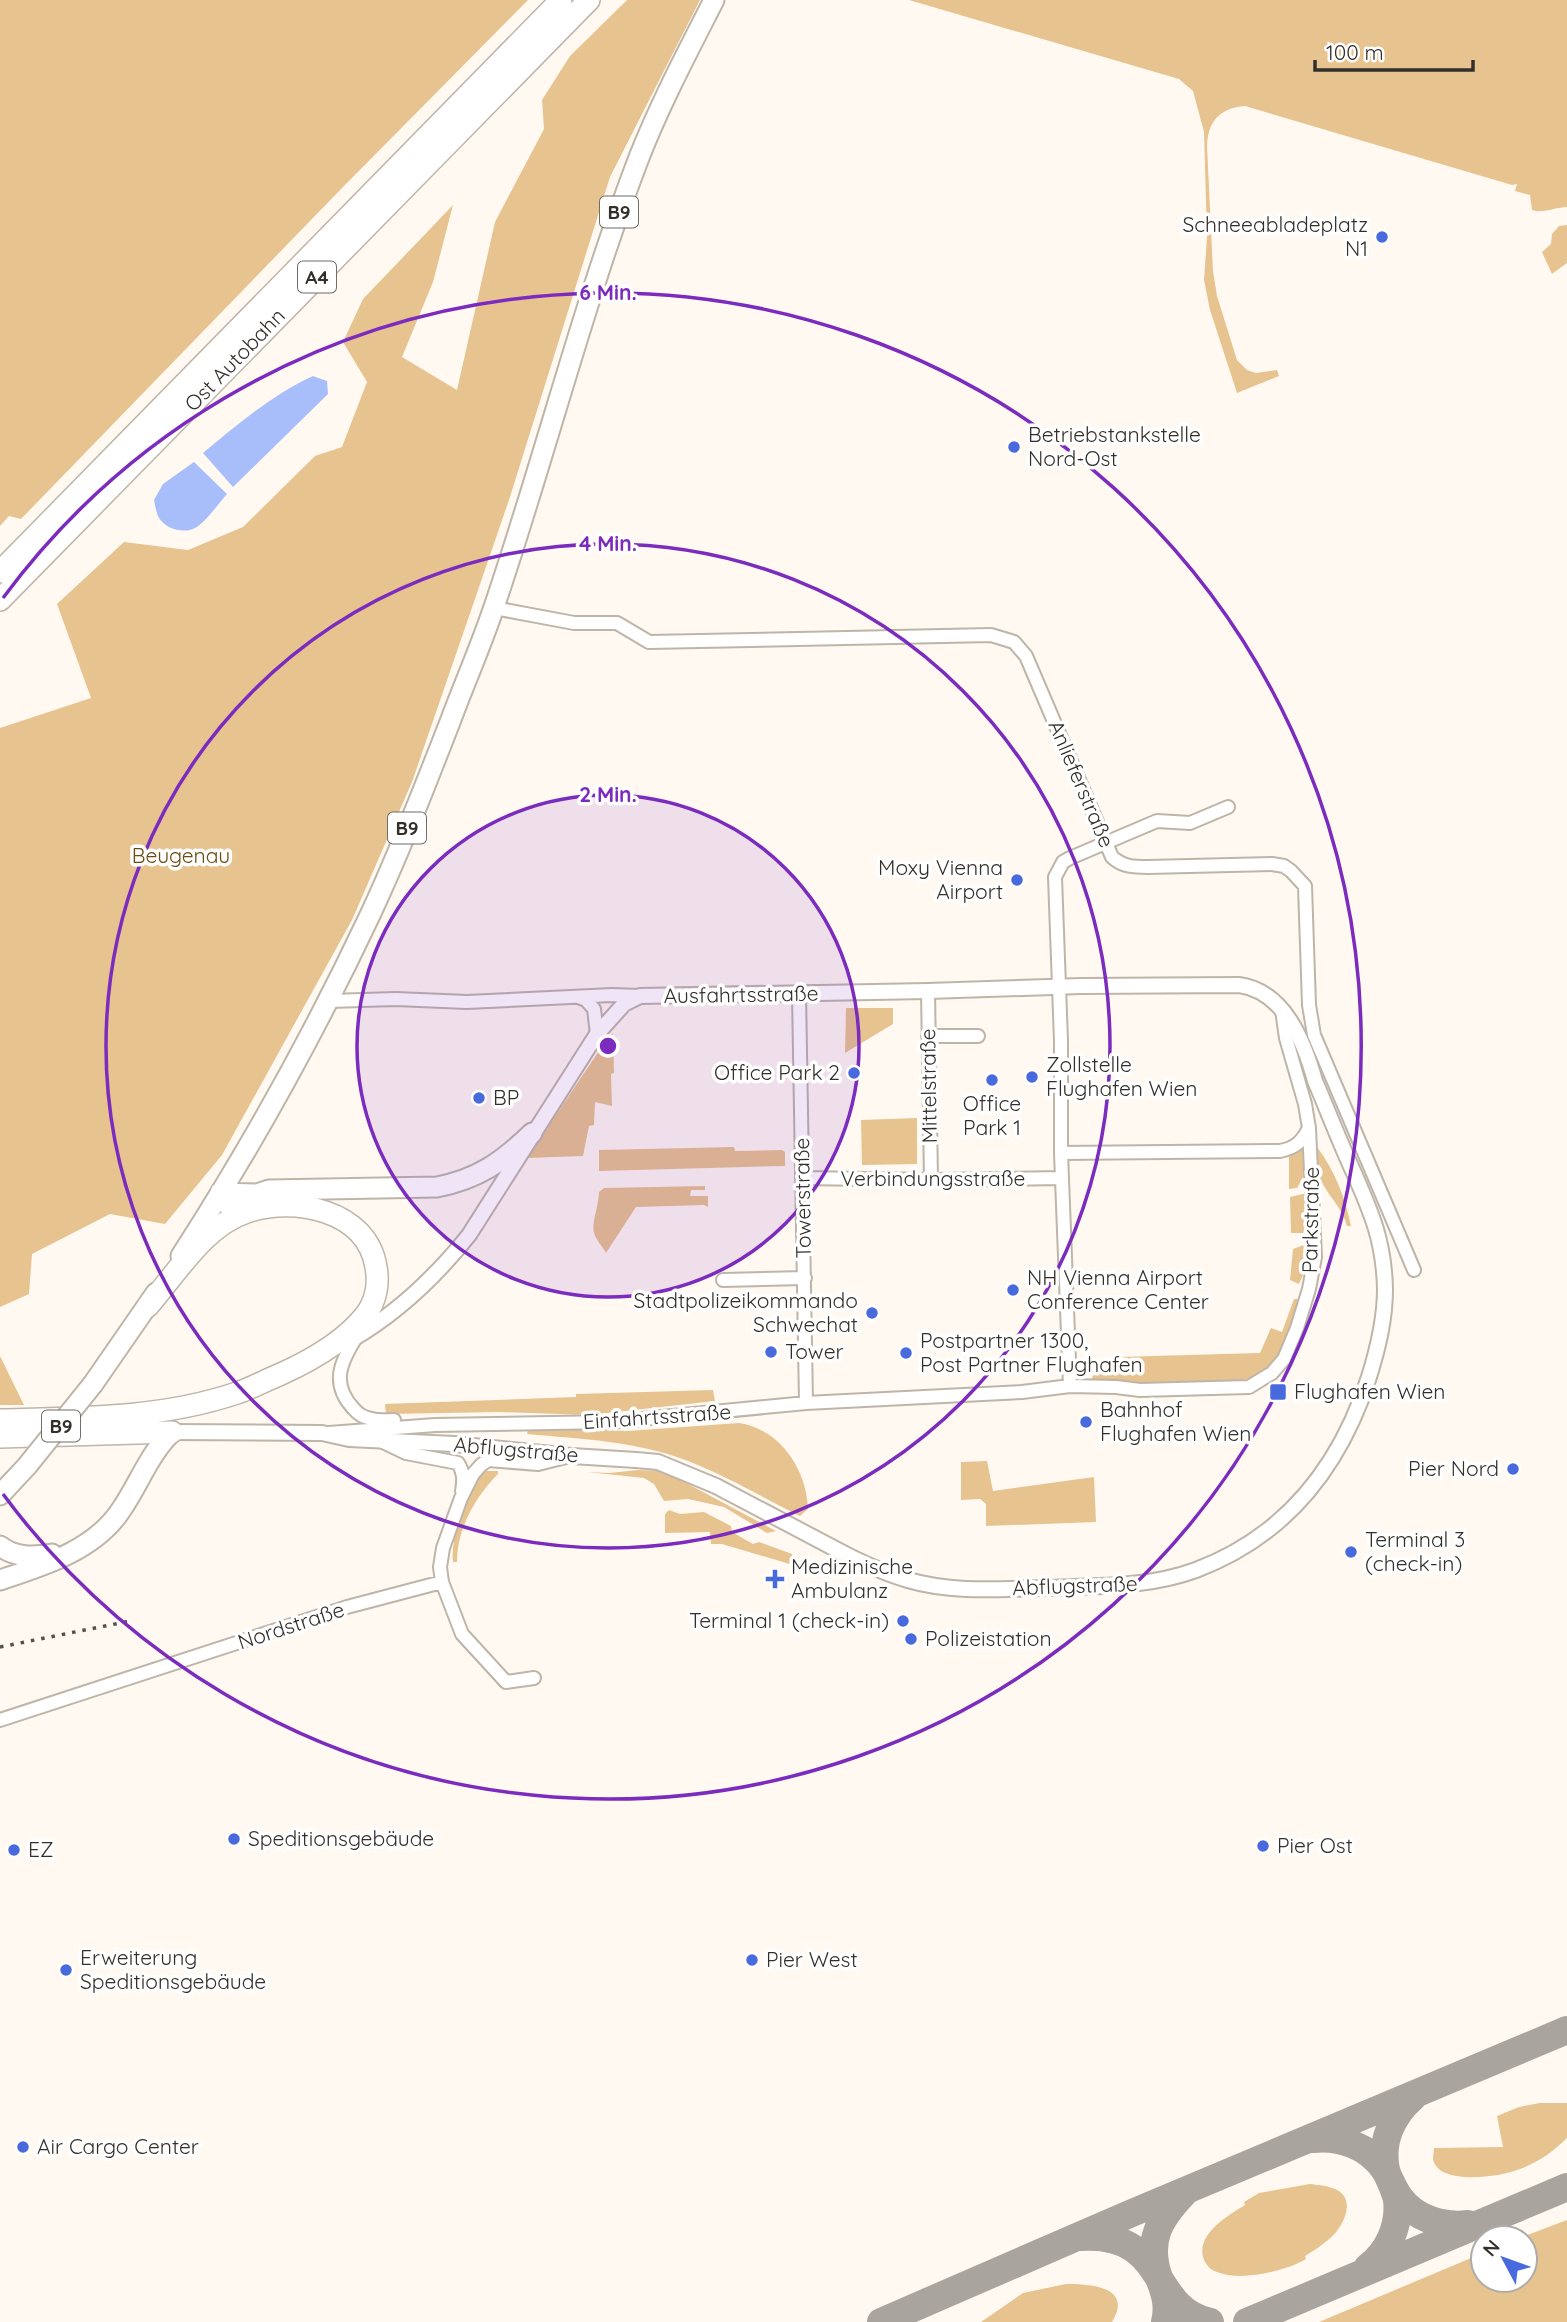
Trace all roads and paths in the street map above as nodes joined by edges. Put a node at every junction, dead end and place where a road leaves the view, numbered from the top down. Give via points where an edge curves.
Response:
1 (561, 0) edge
2 (589, 0) edge
3 (714, 0) edge
4 (41, 545) junction
5 (5, 581) edge
6 (494, 608) junction
7 (1228, 807) dead end
8 (1106, 842) junction
9 (1059, 987) junction
10 (928, 991) junction
11 (799, 994) junction
12 (640, 996) junction
13 (578, 997) junction
14 (329, 1001) junction
15 (1281, 1009) junction
16 (597, 1034) junction
17 (928, 1036) junction
18 (978, 1036) dead end
19 (1309, 1128) junction
20 (532, 1133) junction
21 (1061, 1153) junction
22 (241, 1159) junction
23 (803, 1178) junction
24 (1062, 1178) junction
25 (931, 1180) junction
26 (270, 1190) junction
27 (221, 1193) junction
28 (246, 1212) junction
29 (1414, 1270) dead end
30 (805, 1278) junction
31 (723, 1280) dead end
32 (148, 1306) junction
33 (357, 1336) junction
34 (306, 1363) junction
35 (1070, 1386) junction
36 (1140, 1390) joint
37 (806, 1403) junction
38 (0, 1420) edge
39 (435, 1425) junction
40 (172, 1432) junction
41 (322, 1433) junction
42 (0, 1437) edge
43 (380, 1441) junction
44 (572, 1456) junction
45 (0, 1494) edge
46 (461, 1498) junction
47 (0, 1546) edge
48 (76, 1549) junction
49 (0, 1580) edge
50 (442, 1582) junction
51 (534, 1678) dead end
52 (0, 1720) edge

1 - 4 highway, Ost Autobahn / A4
2 - 4 highway, Ost Autobahn / A4
3 - 6 main road, B9 via 668,91 615,223
4 - 5 highway, Ost Autobahn / A4
6 - 8 street, Anlieferstraße via 574,623 617,623 649,642 991,635 1014,642 1026,656
6 - 14 main road, B9 via 399,848
7 - 8 street via 1190,822 1157,821
8 - 9 street via 1063,862 1055,877
8 - 29 street, Anlieferstraße via 1121,864 1272,864 1283,866 1305,886 1314,1035
9 - 10 street, Ausfahrtsstraße
9 - 15 street, Ausfahrtsstraße via 1239,985 1262,991
9 - 21 street
10 - 11 street, Ausfahrtsstraße
10 - 17 street, Mittelstraße
11 - 12 street, Ausfahrtsstraße
11 - 23 street, Towerstraße
12 - 13 street
12 - 16 street, Ausfahrtsstraße via 624,1004
13 - 14 street
13 - 16 street via 594,1009
14 - 22 main road, B9
15 - 19 street, Parkstraße
15 - 44 street, Abflugstraße, bridge via 1297,1032 1371,1210 1385,1286 1380,1338 1340,1447 1309,1492 1282,1519 1235,1552 1194,1571 1147,1583 978,1590 909,1581 658,1462
16 - 20 street, Ausfahrtsstraße
17 - 18 street
17 - 25 street, Mittelstraße
19 - 21 street via 1299,1144 1280,1151
19 - 36 street, Parkstraße via 1315,1257 1309,1289 1284,1359 1249,1387
20 - 26 main road via 485,1172 460,1183
20 - 33 street, Ausfahrtsstraße via 469,1235 447,1262
21 - 24 street
22 - 26 main road via 247,1176
22 - 27 main road, B9
23 - 25 street, Verbindungsstraße
23 - 30 street, Towerstraße
24 - 25 street, Verbindungsstraße
24 - 35 street
26 - 27 main road
27 - 28 highway via 234,1209
27 - 32 main road, B9
28 - 32 highway via 202,1240
28 - 34 highway via 280,1206 327,1212 358,1231 375,1259 376,1293 368,1312
30 - 31 street
30 - 37 street, Towerstraße
32 - 45 main road, B9, bridge via 93,1384
33 - 34 street, Ausfahrtsstraße
33 - 39 street via 343,1358 338,1378 349,1404 370,1419 422,1420
34 - 38 highway via 239,1392 170,1410
35 - 36 street, Einfahrtsstraße
35 - 37 street, Einfahrtsstraße
37 - 39 street, Einfahrtsstraße via 611,1422
39 - 41 street, Einfahrtsstraße
40 - 41 street, Einfahrtsstraße
40 - 42 highway
40 - 48 main road via 121,1511 94,1539
41 - 43 street, Abflugstraße
43 - 44 street, Abflugstraße
43 - 46 street via 405,1453 458,1463 464,1479
44 - 46 street via 538,1464 488,1461 473,1474
46 - 50 street via 443,1548
47 - 48 main road via 38,1557
48 - 49 main road
50 - 51 street via 462,1634 481,1657 506,1682
50 - 52 street, Nordstraße via 347,1607

